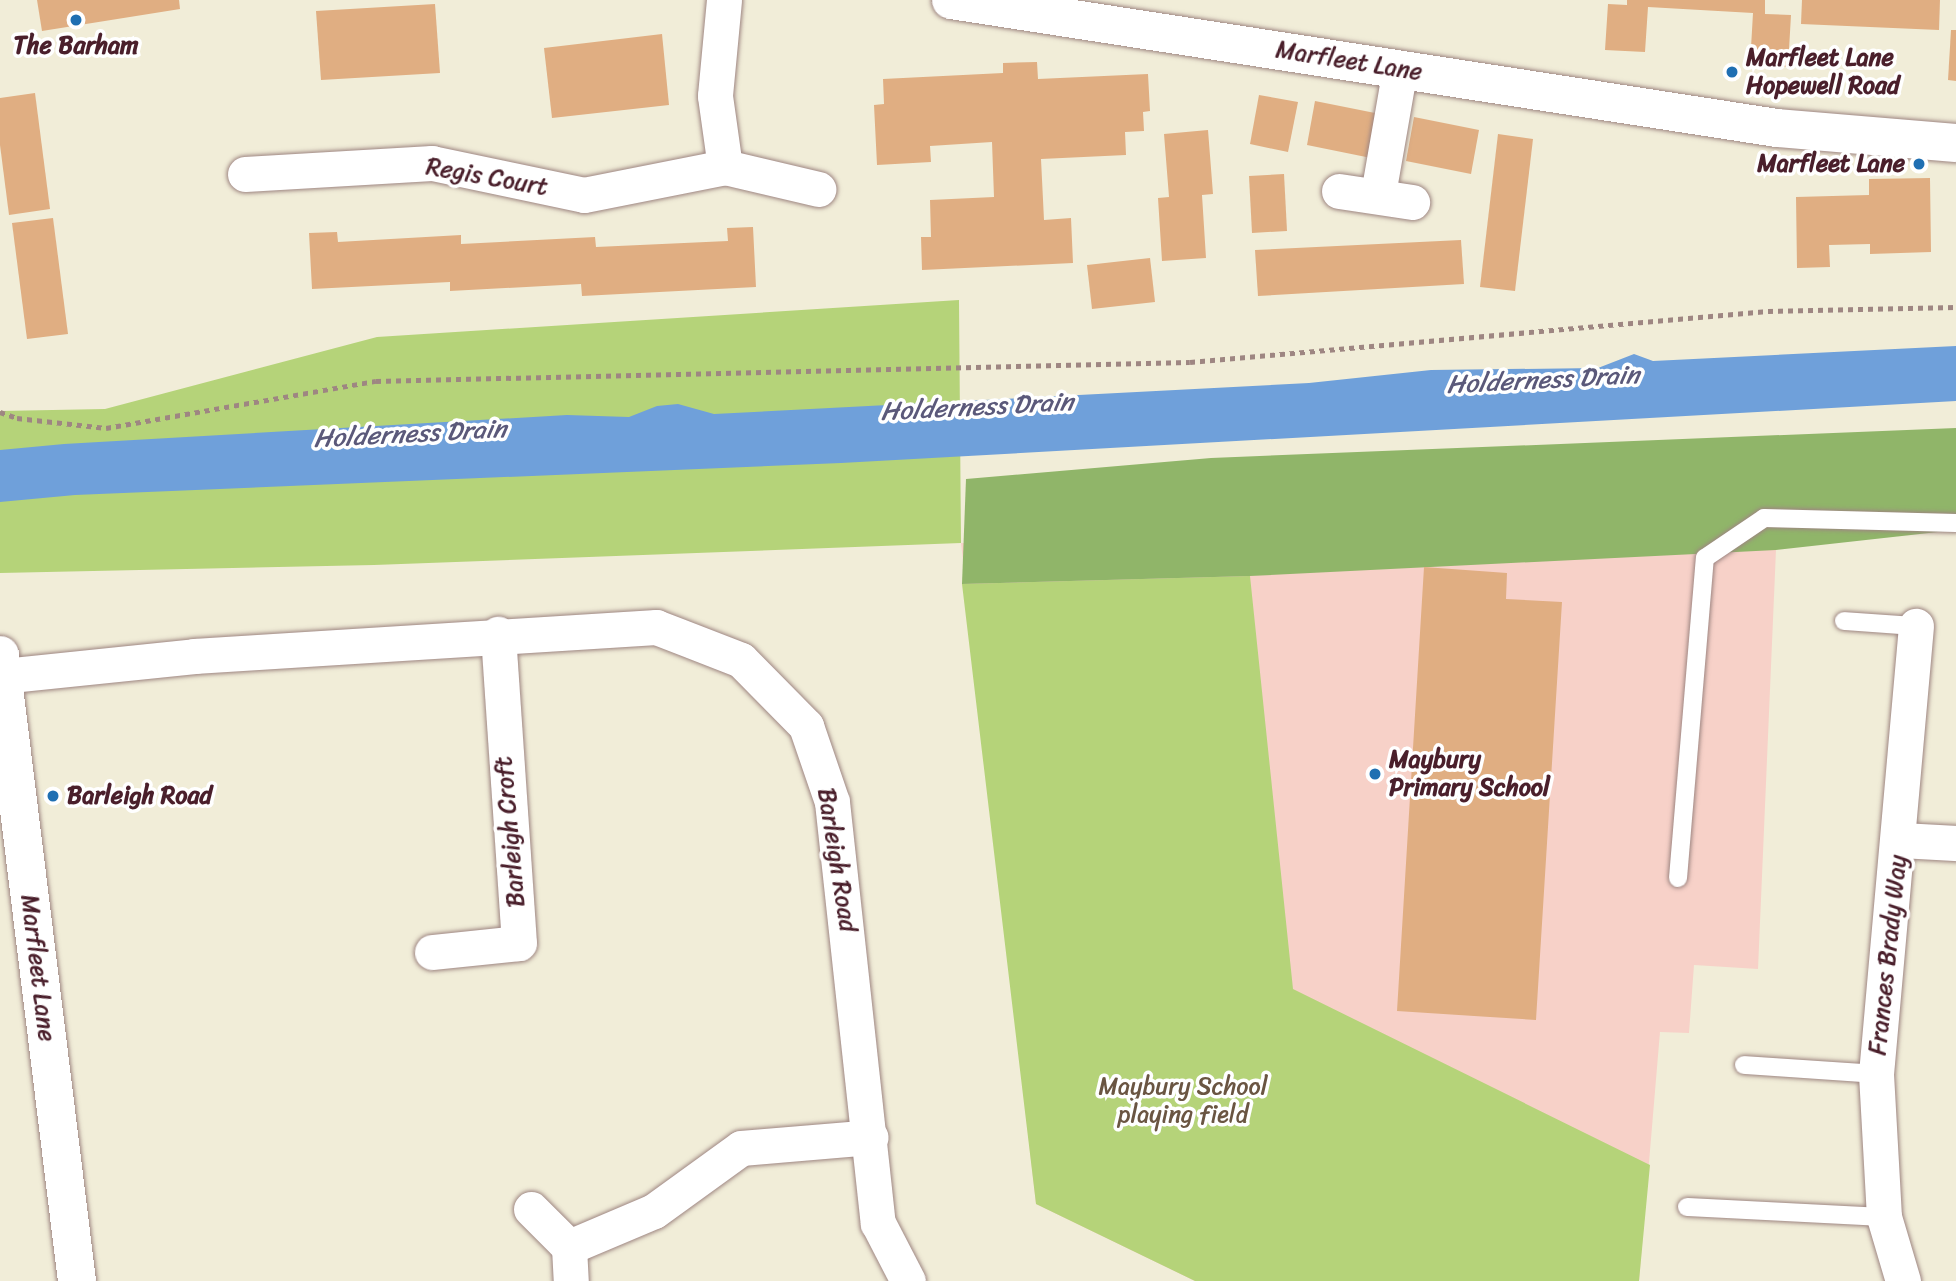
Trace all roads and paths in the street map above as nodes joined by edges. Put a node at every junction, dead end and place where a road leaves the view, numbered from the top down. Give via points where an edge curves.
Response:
1 (724, 0) edge
2 (951, 0) edge
3 (1400, 68) junction
4 (1956, 143) edge
5 (725, 167) junction
6 (245, 174) dead end
7 (818, 189) dead end
8 (1339, 191) dead end
9 (1378, 194) junction
10 (1412, 202) dead end
11 (1956, 307) edge
12 (0, 412) edge
13 (1956, 523) edge
14 (1844, 621) dead end
15 (1916, 626) joint
16 (498, 634) junction
17 (1, 666) edge
18 (1900, 840) junction
19 (1956, 843) edge
20 (1678, 878) dead end
21 (432, 952) dead end
22 (1744, 1065) dead end
23 (1876, 1074) junction
24 (872, 1137) junction
25 (1687, 1207) dead end
26 (531, 1209) dead end
27 (1884, 1217) junction
28 (569, 1247) junction
29 (77, 1281) edge
30 (571, 1281) edge
31 (908, 1281) edge
32 (1903, 1281) edge

1 - 5 street via 715,96
2 - 3 street, Marfleet Lane
3 - 4 street, Marfleet Lane via 1777,128
3 - 9 street
5 - 6 street, Regis Court via 584,195 432,163
5 - 7 street, Regis Court
8 - 9 street
9 - 10 street
11 - 12 path via 1768,311 1190,362 376,382 106,428
13 - 20 lane via 1764,518 1705,558
14 - 15 lane
15 - 18 street, Frances Brady Way
16 - 17 street, Barleigh Road
16 - 21 street, Barleigh Croft via 519,943
16 - 24 street, Barleigh Road via 656,627 741,660 806,726 832,802
17 - 29 street, Marfleet Lane
18 - 19 street
18 - 23 street, Frances Brady Way
22 - 23 lane
23 - 27 street, Frances Brady Way
24 - 28 street via 741,1148 654,1211
24 - 31 street, Barleigh Road via 878,1223
25 - 27 lane
26 - 28 street
27 - 32 street, Frances Brady Way
28 - 30 street

